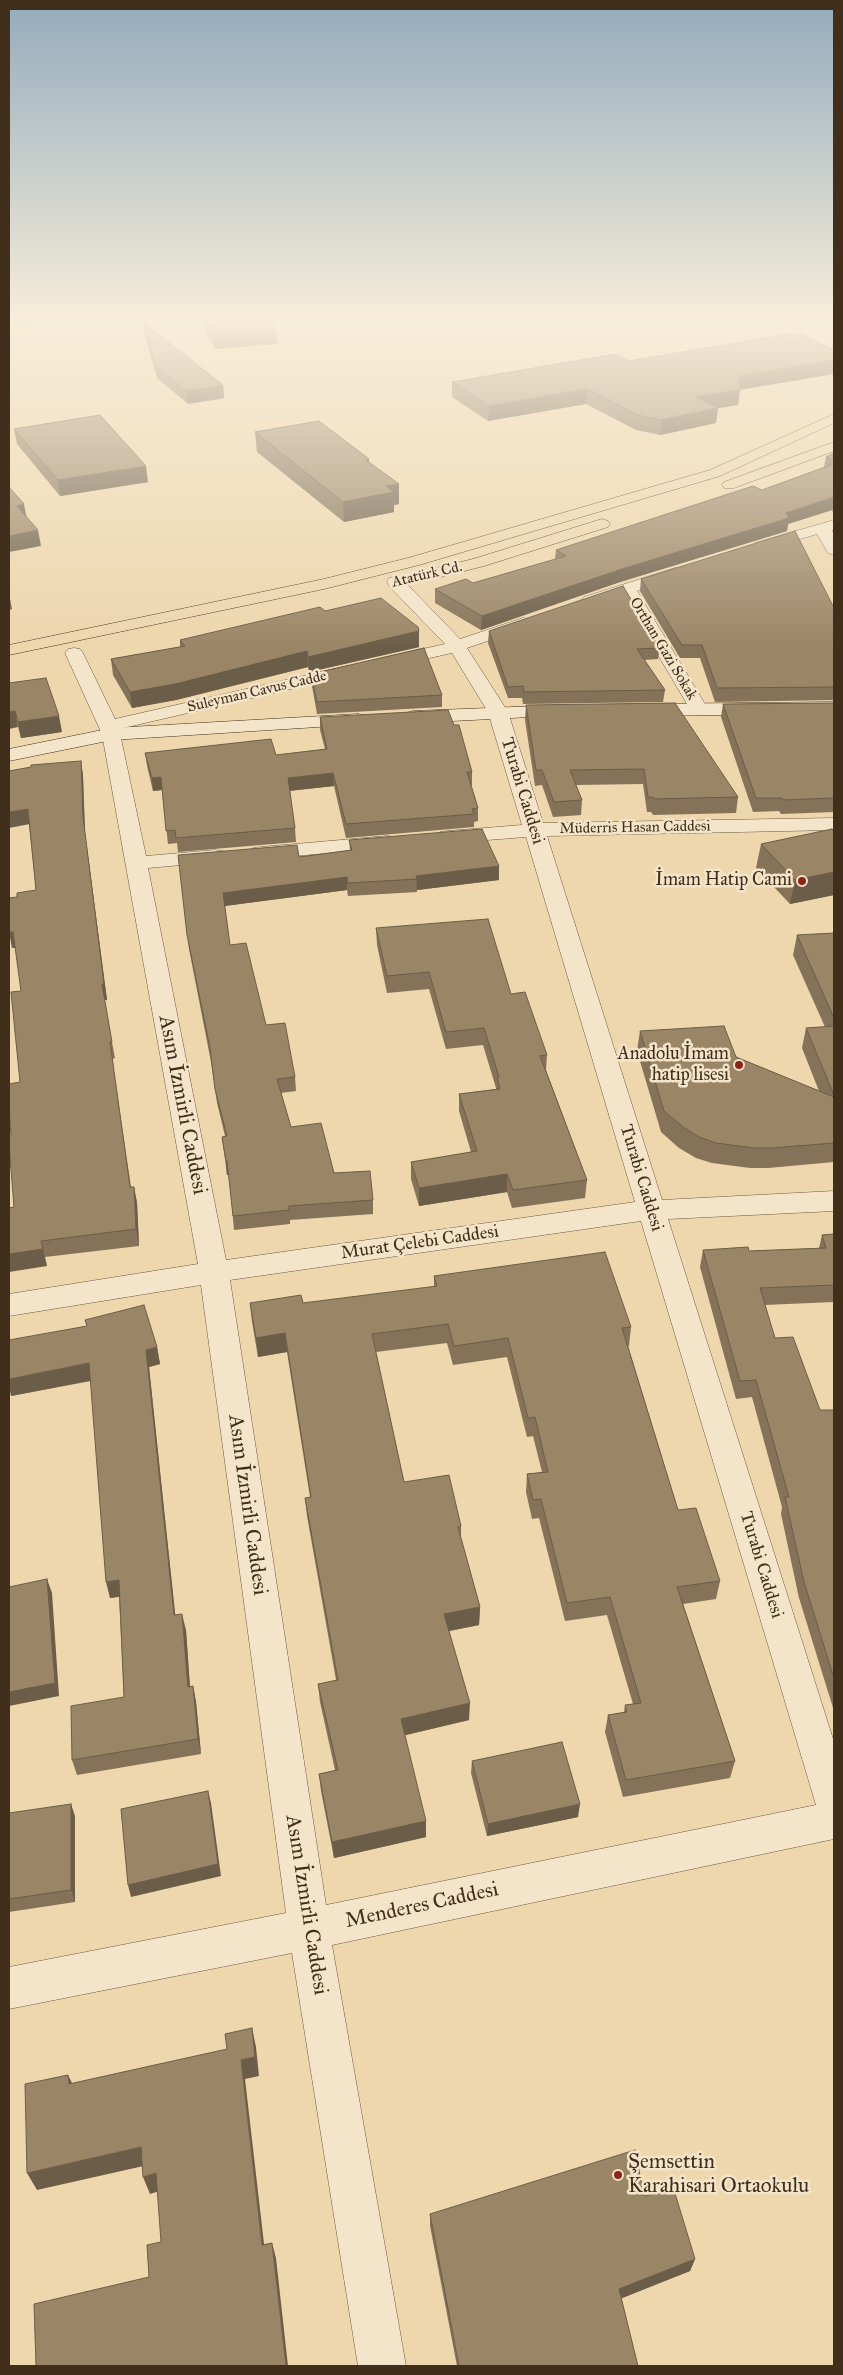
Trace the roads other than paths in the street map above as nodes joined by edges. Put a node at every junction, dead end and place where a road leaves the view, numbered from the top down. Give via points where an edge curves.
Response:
1 (788, 427) edge
2 (815, 427) edge
3 (834, 430) edge
4 (834, 446) edge
5 (662, 487) junction
6 (719, 488) dead end
7 (698, 493) dead end
8 (617, 520) dead end
9 (828, 526) edge
10 (748, 550) edge
11 (834, 550) edge
12 (692, 568) edge
13 (395, 582) junction
14 (626, 588) junction
15 (570, 608) edge
16 (542, 617) edge
17 (192, 628) dead end
18 (457, 646) junction
19 (9, 650) edge
20 (74, 653) dead end
21 (834, 708) edge
22 (699, 709) junction
23 (622, 710) edge
24 (584, 711) edge
25 (498, 712) junction
26 (399, 718) edge
27 (379, 719) edge
28 (110, 730) junction
29 (9, 755) edge
30 (834, 824) edge
31 (534, 830) junction
32 (137, 863) junction
33 (834, 1201) edge
34 (651, 1210) junction
35 (214, 1272) junction
36 (9, 1304) edge
37 (834, 1802) edge
38 (834, 1820) edge
39 (309, 1929) junction
40 (9, 1988) edge
41 (382, 2366) edge

1 - 5 main road, Atatürk Cd. via 680,475
2 - 5 main road, Atatürk Cd. via 715,473
3 - 7 main road
4 - 6 main road
5 - 19 main road, Atatürk Cd. via 413,562 324,584
8 - 13 main road, Atatürk Cd. via 478,563
9 - 10 street
9 - 11 street
12 - 14 street
13 - 17 main road, Atatürk Cd.
13 - 18 street, Turabi Caddesi
14 - 15 street
14 - 22 street, Orthan Gazi Sokak
16 - 18 street, Suleyman Cavus Cadde
18 - 25 street, Turabi Caddesi
18 - 28 street, Suleyman Cavus Cadde
20 - 28 street, Asım İzmirli Caddesi
21 - 22 street
22 - 23 street
24 - 25 street
25 - 26 street
25 - 31 street, Turabi Caddesi
27 - 28 street
28 - 29 street
28 - 32 street, Asım İzmirli Caddesi
30 - 31 street, Müderris Hasan Caddesi
31 - 32 street, Müderris Hasan Caddesi
31 - 34 street, Turabi Caddesi
32 - 35 street, Asım İzmirli Caddesi
33 - 34 street, Murat Çelebi Caddesi
34 - 35 street, Murat Çelebi Caddesi
34 - 37 street, Turabi Caddesi
35 - 36 street, Murat Çelebi Caddesi
35 - 39 street, Asım İzmirli Caddesi
38 - 39 street, Menderes Caddesi
39 - 40 street, Menderes Caddesi
39 - 41 street, Asım İzmirli Caddesi

